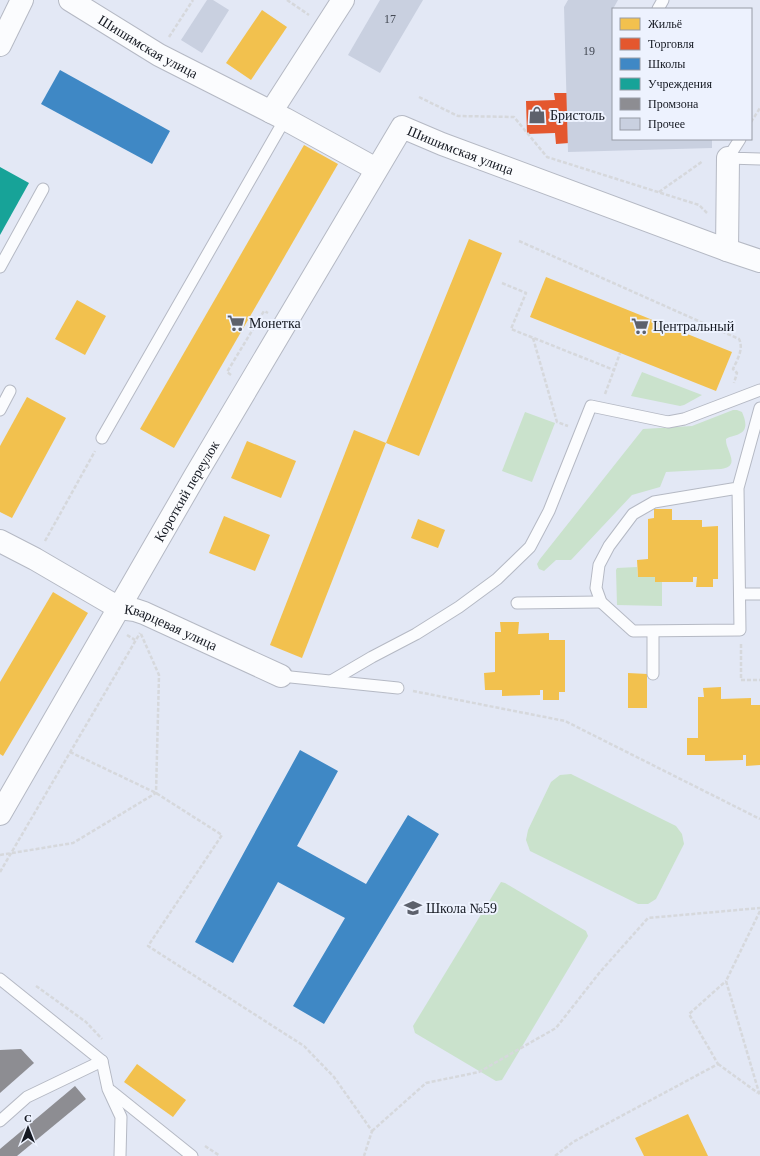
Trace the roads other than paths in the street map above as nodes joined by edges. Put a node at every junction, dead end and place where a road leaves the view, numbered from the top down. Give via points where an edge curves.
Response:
1 (22, 0) edge
2 (70, 0) edge
3 (343, 0) edge
4 (0, 45) edge
5 (278, 115) junction
6 (739, 140) edge
7 (728, 158) junction
8 (760, 159) edge
9 (376, 169) junction
10 (43, 189) dead end
11 (727, 240) junction
12 (760, 261) edge
13 (0, 267) edge
14 (760, 390) edge
15 (10, 391) dead end
16 (760, 408) edge
17 (0, 410) edge
18 (102, 438) road end
19 (738, 488) junction
20 (2, 546) edge
21 (741, 594) junction
22 (760, 594) edge
23 (601, 602) junction
24 (517, 603) dead end
25 (119, 608) junction
26 (653, 632) junction
27 (653, 674) dead end
28 (281, 676) joint
29 (331, 681) junction
30 (398, 688) road end
31 (0, 814) edge
32 (0, 979) edge
33 (102, 1061) junction
34 (108, 1089) junction
35 (0, 1121) edge
36 (120, 1156) edge
37 (192, 1156) edge

1 - 4 street
2 - 5 street, Шишимская улица via 159,55
3 - 5 street via 326,26
5 - 9 street, Шишимская улица
5 - 18 lane
6 - 7 lane
7 - 8 lane
7 - 11 street
9 - 11 street, Шишимская улица via 402,127 442,144
9 - 25 street, Короткий переулок
10 - 13 lane
11 - 12 street, Шишимская улица
14 - 29 lane via 668,422 591,406 549,511 530,547 497,579 459,607
15 - 17 lane
16 - 19 lane
19 - 21 lane
19 - 23 lane via 654,502 633,514 609,546 599,565 596,588
20 - 25 street, Кварцевая улица via 34,559
21 - 22 lane
21 - 26 lane via 740,630
23 - 24 lane
23 - 26 lane via 633,631
25 - 28 street, Кварцевая улица via 144,613
25 - 31 street, Короткий переулок
26 - 27 lane
28 - 29 lane
29 - 30 lane
32 - 33 lane
33 - 34 lane
33 - 35 lane via 27,1097
34 - 36 lane via 121,1117
34 - 37 lane

